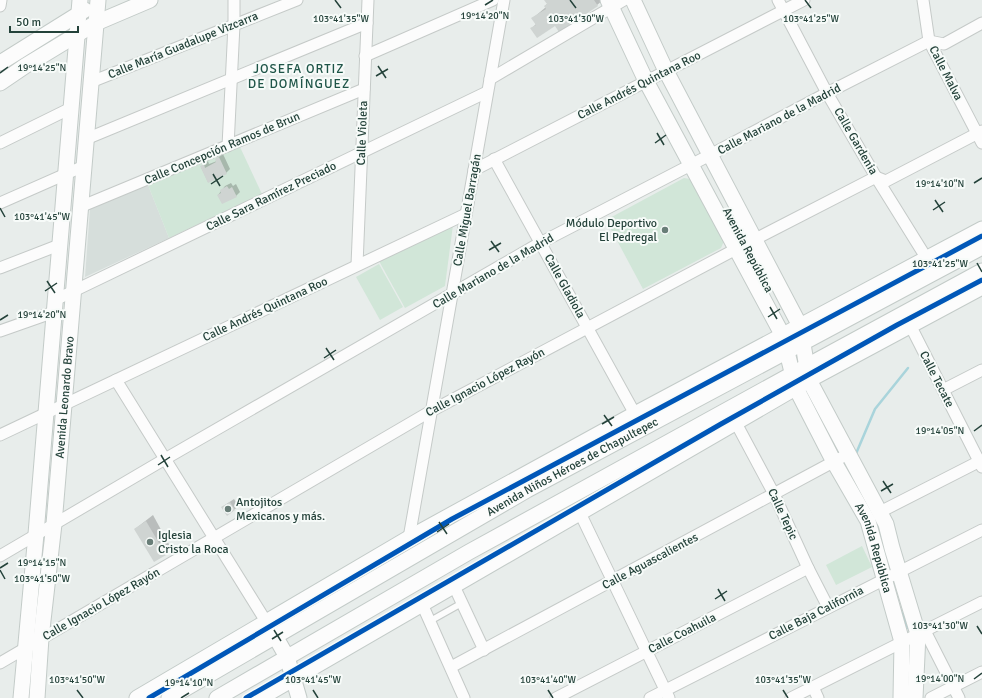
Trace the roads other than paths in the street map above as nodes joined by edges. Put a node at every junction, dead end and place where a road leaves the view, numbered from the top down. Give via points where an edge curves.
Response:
1 (150, 0) edge
2 (234, 0) edge
3 (296, 0) edge
4 (368, 0) edge
5 (493, 0) edge
6 (504, 0) edge
7 (633, 0) edge
8 (778, 0) edge
9 (804, 0) edge
10 (923, 0) edge
11 (100, 1) edge
12 (615, 2) edge
13 (80, 7) edge
14 (783, 11) junction
15 (367, 23) junction
16 (982, 23) edge
17 (96, 24) junction
18 (234, 25) junction
19 (77, 35) junction
20 (929, 41) junction
21 (365, 56) junction
22 (0, 63) edge
23 (666, 71) junction
24 (490, 79) junction
25 (231, 80) junction
26 (646, 81) junction
27 (91, 82) junction
28 (0, 83) edge
29 (364, 89) junction
30 (488, 92) junction
31 (827, 93) junction
32 (71, 108) junction
33 (980, 135) edge
34 (86, 139) junction
35 (0, 143) edge
36 (228, 146) junction
37 (362, 153) junction
38 (710, 155) junction
39 (494, 159) junction
40 (691, 164) junction
41 (84, 166) junction
42 (474, 170) junction
43 (66, 174) junction
44 (876, 177) junction
45 (0, 203) edge
46 (80, 207) junction
47 (466, 214) junction
48 (982, 229) edge
49 (754, 239) junction
50 (540, 242) junction
51 (60, 245) junction
52 (982, 246) edge
53 (736, 249) junction
54 (927, 259) junction
55 (357, 265) junction
56 (0, 268) edge
57 (982, 271) edge
58 (982, 287) edge
59 (73, 291) junction
60 (452, 294) junction
61 (54, 306) junction
62 (907, 319) junction
63 (800, 326) junction
64 (587, 327) junction
65 (0, 332) edge
66 (783, 336) junction
67 (803, 342) junction
68 (787, 350) junction
69 (982, 370) edge
70 (801, 377) junction
71 (116, 380) junction
72 (943, 390) junction
73 (63, 405) junction
74 (431, 411) junction
75 (46, 413) junction
76 (635, 414) junction
77 (736, 423) junction
78 (697, 426) junction
79 (0, 435) edge
80 (848, 454) junction
81 (165, 459) junction
82 (834, 462) junction
83 (981, 463) edge
84 (774, 494) junction
85 (880, 512) junction
86 (580, 513) junction
87 (54, 524) junction
88 (982, 530) edge
89 (36, 534) junction
90 (214, 538) junction
91 (409, 538) junction
92 (0, 556) edge
93 (808, 568) junction
94 (899, 572) junction
95 (885, 578) junction
96 (612, 581) junction
97 (454, 586) junction
98 (388, 598) junction
99 (982, 602) edge
100 (422, 604) junction
101 (462, 604) junction
102 (828, 607) junction
103 (430, 622) junction
104 (267, 623) junction
105 (921, 632) junction
106 (275, 636) junction
107 (41, 638) junction
108 (902, 642) junction
109 (25, 648) junction
110 (484, 650) junction
111 (646, 652) junction
112 (287, 657) junction
113 (0, 662) edge
114 (451, 667) junction
115 (982, 672) edge
116 (294, 678) junction
117 (812, 687) junction
118 (953, 687) junction
119 (667, 694) edge
120 (21, 698) edge
121 (37, 698) edge
122 (137, 698) edge
123 (169, 698) edge
124 (217, 698) edge
125 (260, 698) edge
126 (299, 698) edge
127 (464, 698) edge
128 (556, 698) edge
129 (650, 698) edge
130 (791, 698) edge
131 (818, 698) edge
132 (901, 698) edge
133 (915, 698) edge
134 (931, 698) edge
135 (958, 698) edge

1 - 17 street
2 - 18 street
3 - 18 street, Calle María Guadalupe Vizcarra
4 - 15 street, Calle Violeta
5 - 21 street
6 - 24 street, Calle Miguel Barragán
7 - 23 street, Avenida República
8 - 14 street, Calle Gardenia
9 - 14 street, Calle Andrés Quintana Roo
10 - 20 street, Calle Malva
11 - 13 street
11 - 17 street, Avenida Leonardo Bravo
12 - 24 street
12 - 26 street, Avenida República
13 - 19 street, Avenida Leonardo Bravo
13 - 22 street
14 - 23 street, Calle Andrés Quintana Roo
14 - 31 street, Calle Gardenia
15 - 21 street, Calle Violeta
15 - 25 street
16 - 20 street, Calle Mariano de la Madrid via 944,44
17 - 19 street
17 - 27 street, Avenida Leonardo Bravo
18 - 25 street
18 - 27 street, Calle María Guadalupe Vizcarra
19 - 28 street
19 - 32 street, Avenida Leonardo Bravo
20 - 31 street, Calle Mariano de la Madrid
20 - 33 street, Calle Malva
21 - 29 street, Calle Violeta
23 - 26 street, Calle Andrés Quintana Roo
23 - 38 street, Avenida República
24 - 30 street, Calle Miguel Barragán
25 - 34 street
25 - 36 street
26 - 39 street, Calle Andrés Quintana Roo
26 - 40 street, Avenida República
27 - 34 street, Avenida Leonardo Bravo
29 - 36 street, Calle Concepción Ramos de Brun
29 - 37 street, Calle Violeta
30 - 37 street, Calle Sara Ramírez Preciado
30 - 42 street, Calle Miguel Barragán
31 - 38 street, Calle Mariano de la Madrid
31 - 44 street, Calle Gardenia
32 - 35 street
32 - 43 street, Avenida Leonardo Bravo
33 - 44 street, Calle Ignacio López Rayón via 886,181
34 - 41 street, Avenida Leonardo Bravo
36 - 46 street, Calle Concepción Ramos de Brun
37 - 55 street, Calle Violeta
37 - 59 street, Calle Sara Ramírez Preciado
38 - 40 street, Calle Mariano de la Madrid
38 - 49 street, Avenida República
39 - 42 street, Calle Andrés Quintana Roo
39 - 50 street, Calle Gladiola
40 - 50 street, Calle Mariano de la Madrid
40 - 53 street, Avenida República
41 - 43 street
41 - 46 street, Avenida Leonardo Bravo
42 - 47 street, Calle Miguel Barragán
43 - 45 street
43 - 51 street, Avenida Leonardo Bravo
44 - 49 street, Calle Ignacio López Rayón
44 - 54 street, Calle Gardenia
46 - 59 street, Avenida Leonardo Bravo
47 - 55 street, Calle Andrés Quintana Roo
47 - 60 street, Calle Miguel Barragán
48 - 54 street
49 - 53 street, Calle Ignacio López Rayón
49 - 63 street, Avenida República
50 - 60 street, Calle Mariano de la Madrid
50 - 64 street, Calle Gladiola
51 - 56 street
51 - 61 street, Avenida Leonardo Bravo
52 - 67 street, Avenida Niños Héroes de Chapultepec
53 - 64 street, Calle Ignacio López Rayón
53 - 66 street, Avenida República
54 - 63 street
55 - 71 street, Calle Andrés Quintana Roo
57 - 62 street, Avenida Niños Héroes de Chapultepec
58 - 62 street
59 - 61 street, Calle Sara Ramírez Preciado
59 - 73 street, Avenida Leonardo Bravo
60 - 74 street, Calle Miguel Barragán
60 - 81 street, Calle Mariano de la Madrid
61 - 65 street, Calle Sara Ramírez Preciado
61 - 75 street, Avenida Leonardo Bravo
62 - 70 street, Avenida Niños Héroes de Chapultepec
62 - 72 street, Calle Tecate
63 - 66 street
63 - 67 street, Avenida República
64 - 74 street, Calle Ignacio López Rayón
64 - 76 street, Calle Gladiola
66 - 68 street, Avenida República
66 - 76 street
67 - 68 street, Avenida Niños Héroes de Chapultepec
67 - 70 street, Avenida República
68 - 70 street, Avenida República
68 - 106 street, Avenida Niños Héroes de Chapultepec via 527,490
69 - 72 street
70 - 77 street
70 - 78 street, Avenida Niños Héroes de Chapultepec
70 - 80 street, Avenida República
70 - 82 street, Avenida República
71 - 73 street, Calle Andrés Quintana Roo
71 - 81 street
72 - 83 street, Calle Tecate
73 - 75 street, Calle Andrés Quintana Roo
73 - 87 street, Avenida Leonardo Bravo
74 - 90 street, Calle Ignacio López Rayón
74 - 91 street, Calle Miguel Barragán
75 - 79 street, Calle Andrés Quintana Roo
75 - 89 street, Avenida Leonardo Bravo
76 - 91 street
77 - 78 street
77 - 84 street, Calle Tepic
77 - 86 street
78 - 98 street, Avenida Niños Héroes de Chapultepec
80 - 82 street, Calle Aguascalientes
80 - 85 street, Avenida República
81 - 87 street, Calle Mariano de la Madrid
81 - 90 street
82 - 84 street, Calle Aguascalientes
82 - 95 street, Avenida República via 868,521
83 - 85 street
84 - 93 street, Calle Tepic
84 - 96 street, Calle Aguascalientes
85 - 94 street, Avenida República via 886,524
86 - 96 street
86 - 97 street
87 - 89 street, Calle Mariano de la Madrid
87 - 107 street, Avenida Leonardo Bravo
88 - 94 street, Calle Baja California
89 - 92 street, Calle Mariano de la Madrid
89 - 109 street, Avenida Leonardo Bravo
90 - 104 street
90 - 107 street, Calle Ignacio López Rayón
91 - 104 street
93 - 102 street, Calle Tepic
93 - 111 street, Calle Coahuila
94 - 95 street, Calle Baja California
94 - 105 street, Avenida República
95 - 102 street, Calle Baja California
95 - 108 street, Avenida República
96 - 110 street, Calle Aguascalientes
96 - 111 street
97 - 100 street
97 - 101 street
98 - 100 street
98 - 112 street, Avenida Niños Héroes de Chapultepec
99 - 105 street
100 - 103 street
100 - 116 street
101 - 103 lane
101 - 110 street
102 - 119 street, Calle Baja California
103 - 114 street
104 - 106 street
104 - 122 street
105 - 108 street
105 - 118 street
105 - 133 street, Avenida República
106 - 112 street
106 - 123 street, Avenida Niños Héroes de Chapultepec
107 - 109 street, Calle Ignacio López Rayón
107 - 121 street, Avenida Leonardo Bravo
108 - 117 street
108 - 132 street, Avenida República
109 - 113 street, Calle Ignacio López Rayón
109 - 120 street, Avenida Leonardo Bravo
110 - 114 street, Calle Aguascalientes
111 - 119 street
111 - 128 street, Calle Coahuila
112 - 116 street
112 - 124 street, Avenida Niños Héroes de Chapultepec
114 - 127 street
115 - 118 street
116 - 125 street
116 - 126 street
117 - 130 street
117 - 131 street
118 - 134 street
118 - 135 street
119 - 129 street, Calle Baja California

